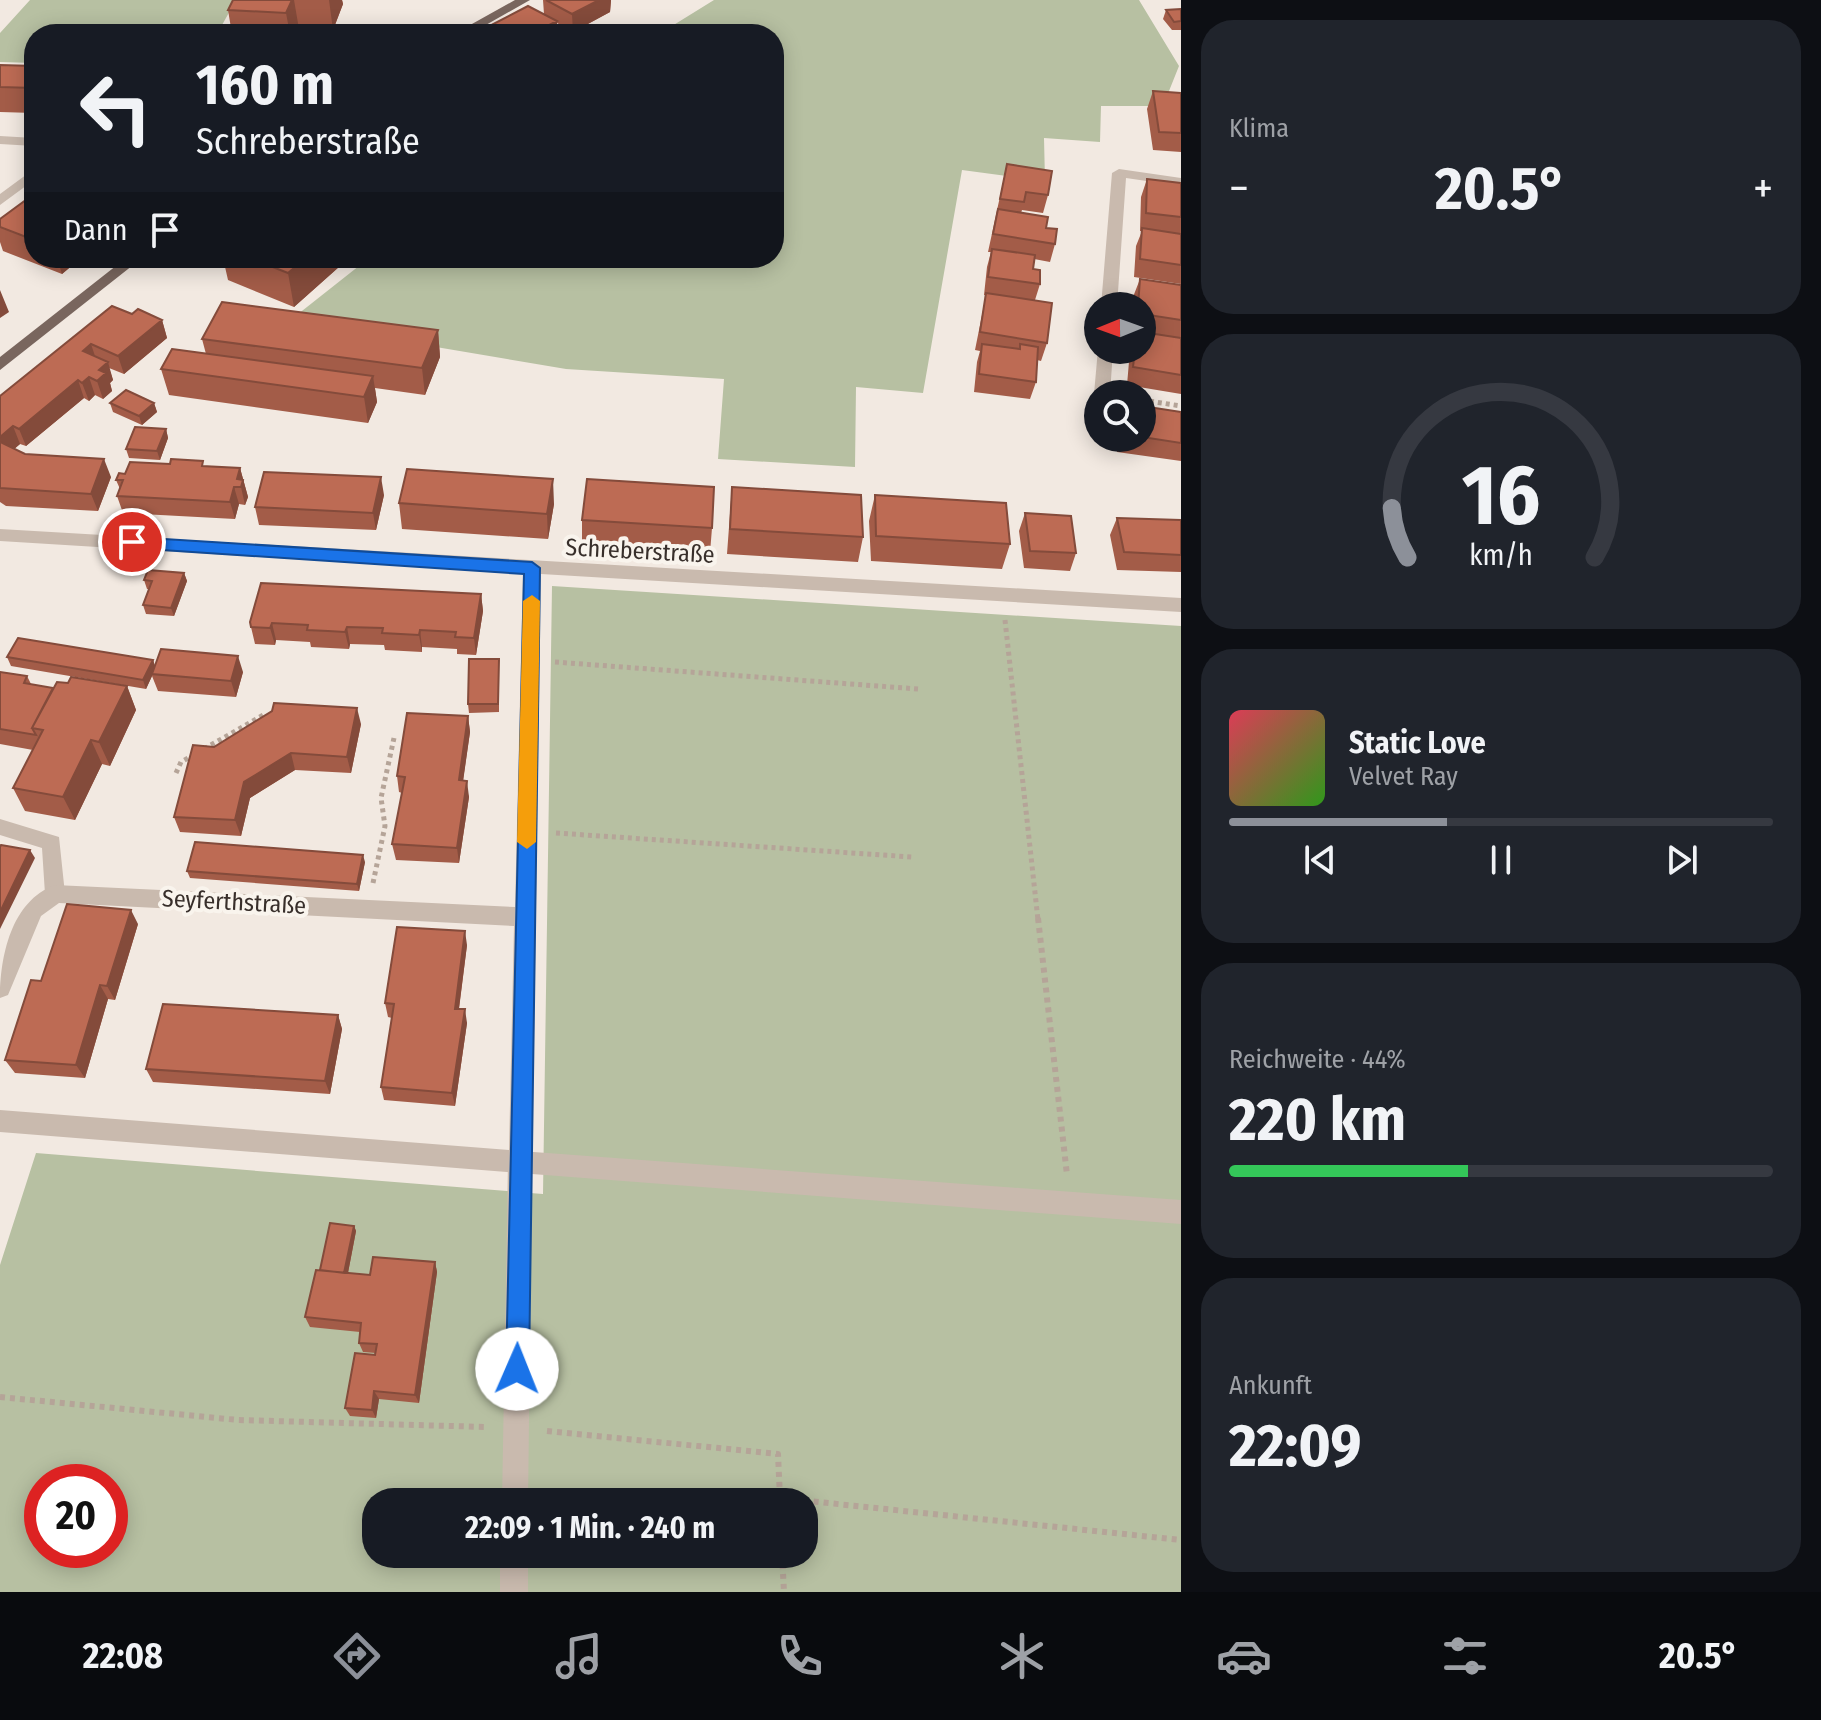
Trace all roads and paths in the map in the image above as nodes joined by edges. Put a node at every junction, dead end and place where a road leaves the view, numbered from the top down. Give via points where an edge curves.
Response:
1 (524, 0) edge
2 (479, 24) edge
3 (0, 140) edge
4 (24, 141) edge
5 (24, 181) edge
6 (1181, 182) edge
7 (0, 201) edge
8 (122, 268) edge
9 (1110, 292) edge
10 (0, 365) edge
11 (1156, 402) edge
12 (1181, 406) edge
13 (0, 535) edge
14 (532, 568) junction
15 (1004, 596) junction
16 (1181, 605) edge
17 (531, 657) junction
18 (918, 689) dead end
19 (265, 714) edge
20 (394, 738) dead end
21 (176, 773) dead end
22 (0, 827) edge
23 (527, 831) junction
24 (912, 857) dead end
25 (55, 894) junction
26 (367, 909) junction
27 (525, 917) junction
28 (0, 988) edge
29 (0, 1121) edge
30 (520, 1162) junction
31 (1070, 1203) junction
32 (1181, 1212) edge
33 (0, 1397) edge
34 (516, 1428) junction
35 (515, 1488) edge
36 (779, 1488) edge
37 (818, 1504) edge
38 (1181, 1540) edge
39 (514, 1568) edge
40 (783, 1568) edge
41 (514, 1592) edge
42 (784, 1592) edge

1 - 2 main road
3 - 4 street
5 - 7 street
6 - 9 street via 1119,173
8 - 10 main road
11 - 12 path
13 - 14 street, Schreberstraße
14 - 15 street, Schreberstraße
14 - 17 street
15 - 16 street, Schreberstraße
15 - 31 path
17 - 18 path
17 - 23 street
19 - 21 path via 181,762
20 - 26 path via 381,798 385,826
22 - 25 street via 52,843
23 - 24 path
23 - 27 street
25 - 26 street, Seyferthstraße
25 - 28 street via 33,910
26 - 27 street, Seyferthstraße
27 - 30 street
29 - 30 street
30 - 31 street
30 - 34 street
31 - 32 street
33 - 34 path via 238,1420
34 - 35 street
34 - 36 path via 778,1454
37 - 38 path
39 - 41 street
40 - 42 path

